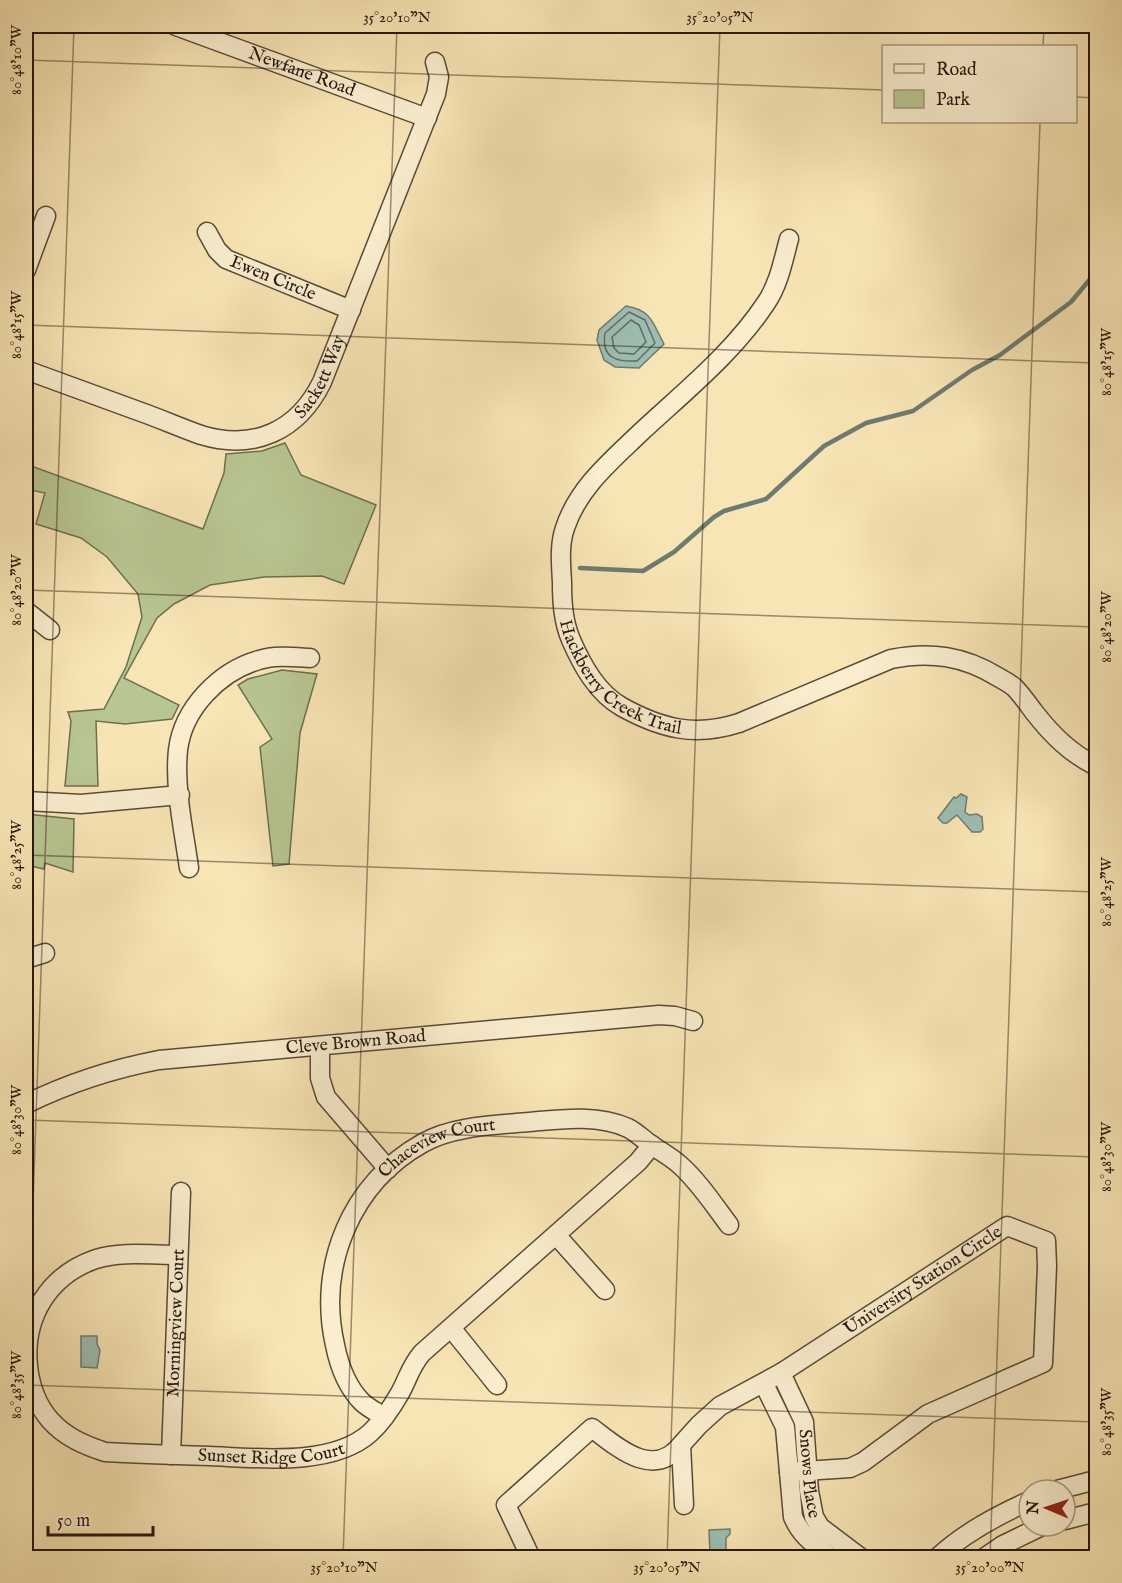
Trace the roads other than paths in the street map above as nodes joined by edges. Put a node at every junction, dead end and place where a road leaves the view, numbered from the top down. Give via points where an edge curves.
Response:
1 (176, 26) edge
2 (435, 62) dead end
3 (427, 118) junction
4 (46, 216) dead end
5 (207, 232) dead end
6 (789, 239) dead end
7 (26, 270) edge
8 (351, 310) junction
9 (26, 370) edge
10 (26, 611) edge
11 (50, 630) dead end
12 (309, 658) dead end
13 (1095, 764) edge
14 (180, 795) junction
15 (26, 801) edge
16 (189, 868) dead end
17 (45, 953) dead end
18 (26, 959) edge
19 (693, 1021) dead end
20 (320, 1047) junction
21 (26, 1104) edge
22 (652, 1145) junction
23 (388, 1169) junction
24 (181, 1192) dead end
25 (729, 1225) dead end
26 (556, 1235) junction
27 (178, 1255) junction
28 (605, 1290) dead end
29 (452, 1329) junction
30 (26, 1352) edge
31 (781, 1374) junction
32 (764, 1384) junction
33 (497, 1385) dead end
34 (384, 1417) junction
35 (681, 1445) junction
36 (171, 1455) junction
37 (808, 1471) junction
38 (789, 1472) junction
39 (1096, 1480) edge
40 (1077, 1485) edge
41 (684, 1505) dead end
42 (1017, 1507) edge
43 (1096, 1512) edge
44 (1077, 1517) edge
45 (1017, 1538) edge
46 (531, 1557) edge
47 (831, 1557) edge
48 (861, 1557) edge
49 (937, 1557) edge
50 (984, 1557) edge

1 - 3 street, Newfane Road
2 - 3 street, Sackett Way via 439,77
3 - 8 street, Sackett Way
4 - 7 street
5 - 8 street, Ewen Circle via 226,259
6 - 13 street, Hackberry Creek Trail via 767,302 719,360 602,469 585,490 564,530 562,609 567,630 593,681 618,705 646,720 665,726 720,729 891,659 940,655 986,669 1013,686 1053,736
8 - 9 street, Sackett Way via 314,400 281,429 250,440 202,435
10 - 11 street
12 - 14 street via 260,659 240,667 211,689 182,731 178,752
14 - 15 street via 81,804
14 - 16 street
17 - 18 street
19 - 20 street, Cleve Brown Road via 659,1015
20 - 21 street, Cleve Brown Road via 132,1065 80,1080
20 - 23 street via 320,1078 326,1097
22 - 23 street, Chaceview Court via 629,1128 610,1122 560,1119 493,1125 423,1142
22 - 25 street, Chaceview Court via 682,1167
22 - 26 street, Sunset Ridge Court
23 - 34 street, Chaceview Court via 354,1210 342,1235 334,1261 330,1315 338,1359 353,1390 363,1403
24 - 27 street, Morningview Court
26 - 28 street
26 - 29 street, Sunset Ridge Court
27 - 30 street, Sunset Ridge Court via 108,1257 62,1277 40,1303 31,1322
27 - 36 street, Morningview Court
29 - 33 street
29 - 34 street, Sunset Ridge Court via 412,1364 401,1392
30 - 36 street, Sunset Ridge Court via 40,1406 61,1431 105,1452
31 - 32 street, University Station Circle
31 - 37 street, Snows Place via 804,1422
31 - 37 street, University Station Circle via 1007,1226 1046,1241 1043,1363 928,1414 863,1462 849,1468
32 - 35 street, University Station Circle via 720,1407
32 - 38 street, Snows Place via 785,1427
34 - 36 street, Sunset Ridge Court via 353,1444 313,1456 279,1459
35 - 41 street
35 - 46 street, University Station Circle via 662,1459 641,1460 592,1428 506,1505
37 - 38 street, University Station Circle
37 - 48 street, Snows Place via 812,1509 820,1527
38 - 47 street, Snows Place via 790,1502 798,1527 807,1540
39 - 40 street
42 - 49 street via 971,1532
43 - 44 street
45 - 50 street

